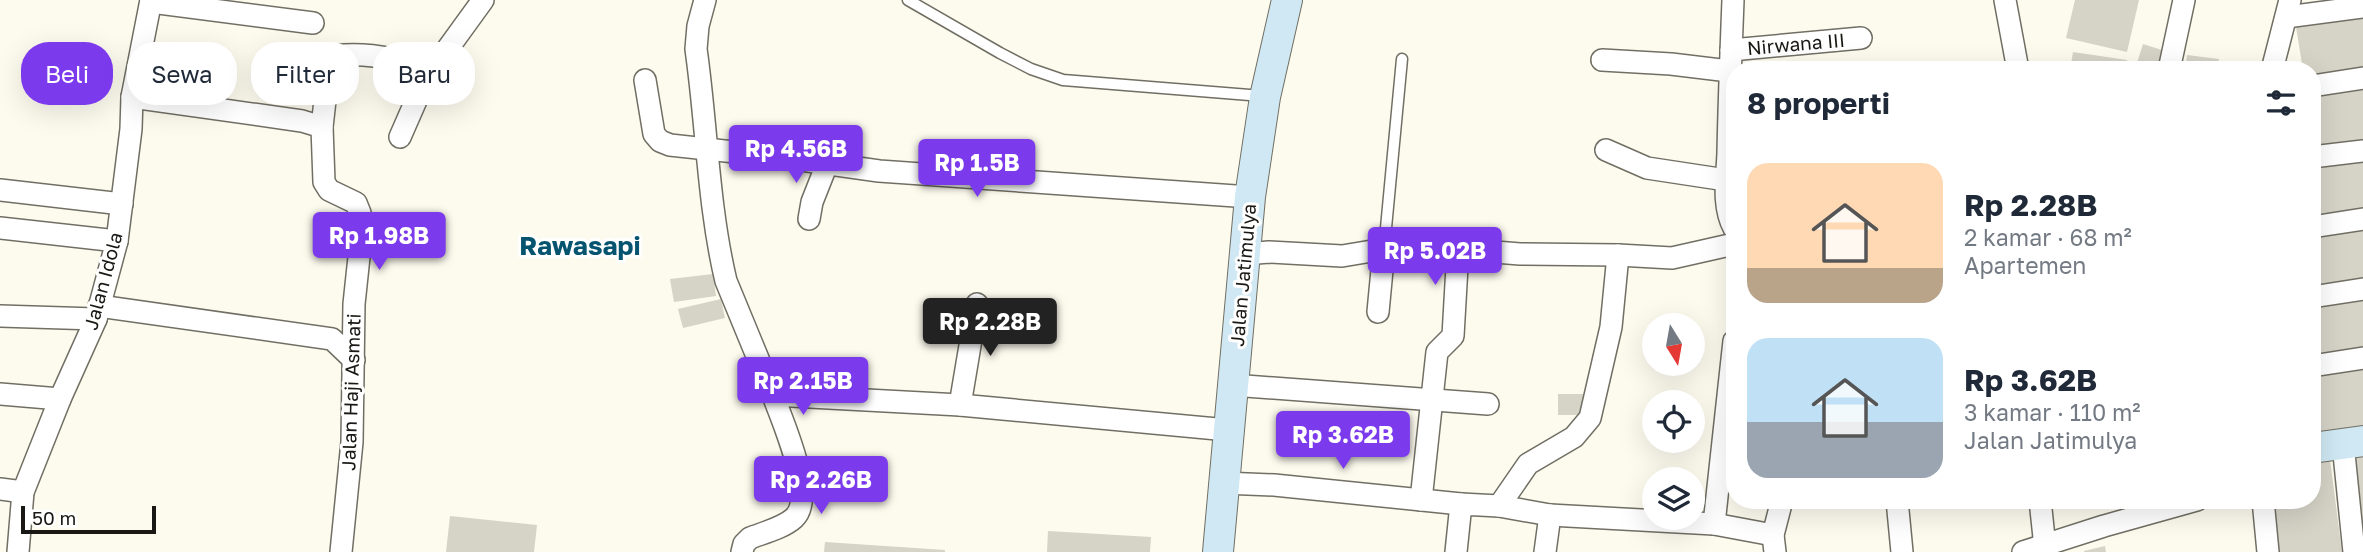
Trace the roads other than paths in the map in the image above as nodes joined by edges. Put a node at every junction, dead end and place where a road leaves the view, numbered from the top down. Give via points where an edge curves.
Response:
1 (483, 0) edge
2 (705, 0) edge
3 (908, 0) edge
4 (1287, 0) edge
5 (1733, 0) edge
6 (2005, 0) edge
7 (2184, 0) edge
8 (151, 1) edge
9 (2363, 7) edge
10 (2288, 9) edge
11 (313, 23) dead end
12 (1861, 38) dead end
13 (143, 42) edge
14 (453, 42) edge
15 (1731, 50) junction
16 (373, 57) edge
17 (1402, 59) dead end
18 (1602, 60) dead end
19 (1730, 61) edge
20 (2016, 61) edge
21 (2171, 61) edge
22 (2274, 61) edge
23 (1726, 71) edge
24 (2363, 78) edge
25 (645, 80) dead end
26 (2321, 85) edge
27 (1265, 97) junction
28 (132, 105) edge
29 (189, 105) edge
30 (414, 105) edge
31 (323, 127) junction
32 (400, 137) dead end
33 (708, 149) junction
34 (1606, 149) dead end
35 (2363, 151) edge
36 (2321, 156) edge
37 (827, 164) junction
38 (1726, 180) edge
39 (0, 190) edge
40 (1250, 197) junction
41 (122, 204) junction
42 (809, 219) dead end
43 (2363, 219) edge
44 (2321, 226) edge
45 (0, 228) edge
46 (117, 241) junction
47 (1726, 246) edge
48 (1384, 249) junction
49 (1458, 249) junction
50 (1245, 254) junction
51 (1618, 255) junction
52 (2363, 289) edge
53 (2321, 296) edge
54 (977, 303) dead end
55 (1378, 312) dead end
56 (98, 313) junction
57 (0, 316) edge
58 (2363, 358) edge
59 (354, 360) junction
60 (2321, 365) edge
61 (1232, 385) junction
62 (0, 394) edge
63 (773, 395) junction
64 (60, 399) junction
65 (1432, 400) junction
66 (1488, 404) dead end
67 (960, 405) junction
68 (1726, 414) edge
69 (1228, 430) junction
70 (2353, 443) edge
71 (2321, 447) edge
72 (1223, 483) junction
73 (0, 489) edge
74 (23, 492) junction
75 (1421, 500) junction
76 (1461, 504) junction
77 (1499, 506) junction
78 (1780, 509) edge
79 (1898, 509) edge
80 (2041, 509) edge
81 (2165, 509) edge
82 (2264, 509) edge
83 (1549, 515) junction
84 (1714, 524) junction
85 (1774, 544) edge
86 (2045, 547) junction
87 (18, 552) edge
88 (341, 552) edge
89 (742, 552) edge
90 (1218, 552) edge
91 (1455, 552) edge
92 (1545, 552) edge
93 (1902, 552) edge
94 (2024, 552) edge
95 (2268, 552) edge
96 (2354, 552) edge

1 - 14 street
2 - 33 street via 696,49
3 - 27 lane via 1031,69 1063,80
4 - 27 main road, Jalan Jatimulya
5 - 15 street
6 - 20 street
7 - 21 street
8 - 11 street
8 - 13 street, Jalan Idola
9 - 10 street
10 - 22 street
12 - 15 street, Nirwana III
15 - 19 street
16 - 31 street, Jalan Haji Asmati via 335,55 329,65
17 - 48 lane
18 - 23 street
24 - 26 street
25 - 33 street via 654,134 660,141
27 - 40 main road, Jalan Jatimulya
28 - 41 street, Jalan Idola
29 - 31 street
30 - 32 street
31 - 59 street, Jalan Haji Asmati via 324,182 356,203 360,213
33 - 37 street
33 - 63 street via 726,281
34 - 38 street via 1647,168
35 - 36 street
37 - 40 street
37 - 42 street
39 - 41 street
40 - 50 main road, Jalan Jatimulya
41 - 46 street, Jalan Idola
43 - 44 street
45 - 46 street
46 - 56 street, Jalan Idola
47 - 51 street via 1672,258
48 - 49 street
48 - 50 street via 1342,256
48 - 55 street
49 - 51 street
49 - 65 street via 1453,336 1437,352
50 - 61 main road, Jalan Jatimulya
51 - 77 street via 1611,327 1590,418 1574,437 1528,464
52 - 53 street
54 - 67 street
56 - 57 street
56 - 59 street via 332,338
56 - 64 street, Jalan Idola
58 - 60 street
59 - 88 street, Jalan Haji Asmati via 352,442
61 - 65 street
61 - 69 main road, Jalan Jatimulya
62 - 64 street
63 - 67 street
63 - 89 street via 797,464 802,507 792,520 750,538
64 - 74 street, Jalan Idola
65 - 66 street
65 - 75 street
67 - 69 street
68 - 84 street
69 - 72 main road, Jalan Jatimulya
70 - 71 main road
70 - 96 street
72 - 75 street
72 - 90 main road, Jalan Jatimulya
73 - 74 street
74 - 87 street, Jalan Idola
75 - 76 street
76 - 77 street
76 - 91 street
77 - 83 street
78 - 85 street
79 - 93 street
80 - 86 street
81 - 86 street
82 - 95 street
83 - 84 street
83 - 92 street
84 - 85 street
86 - 94 street

